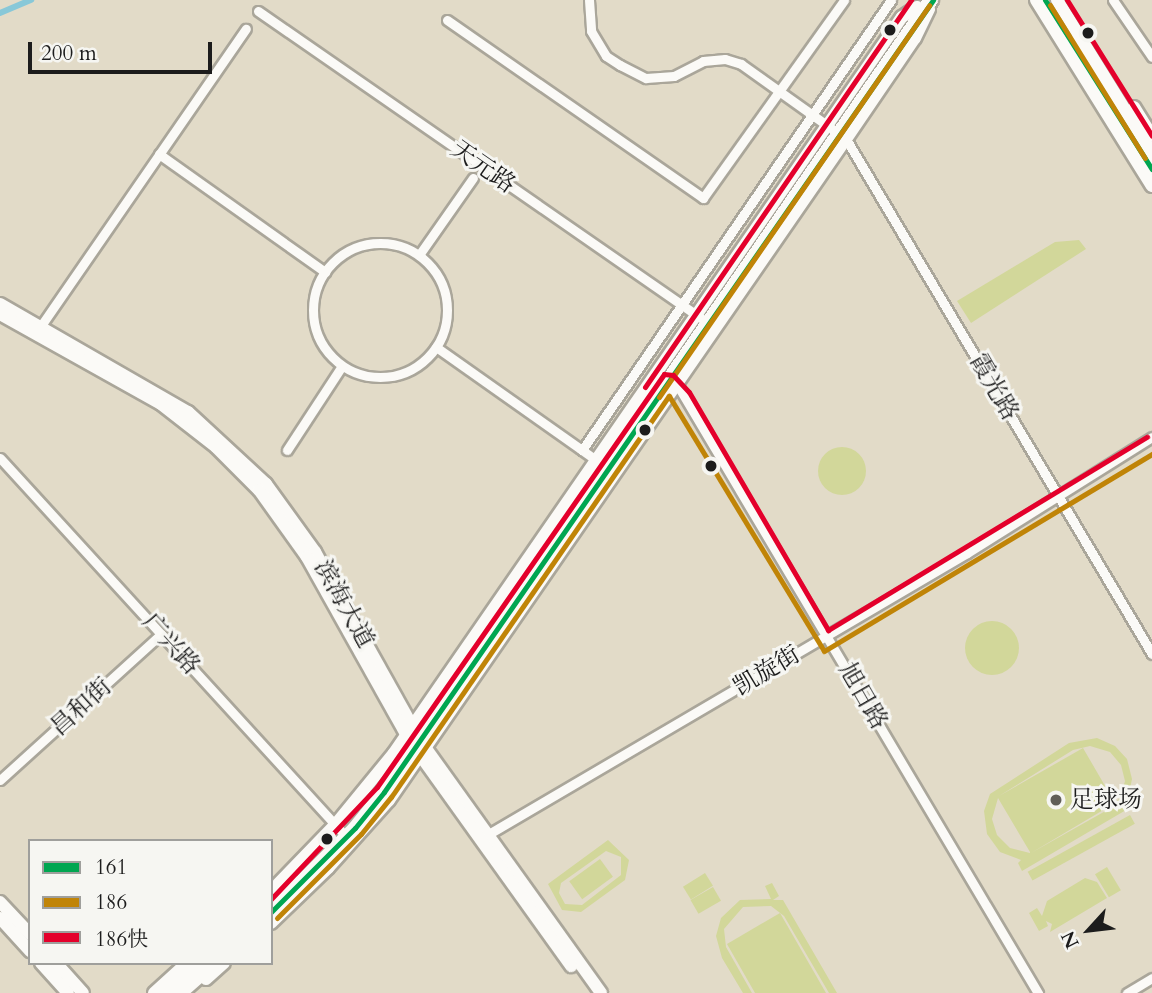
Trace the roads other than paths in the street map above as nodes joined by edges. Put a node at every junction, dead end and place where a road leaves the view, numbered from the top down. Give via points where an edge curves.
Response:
1 (589, 0) edge
2 (844, 0) edge
3 (891, 0) edge
4 (1035, 0) edge
5 (1045, 0) edge
6 (1057, 0) edge
7 (1067, 0) edge
8 (1114, 0) edge
9 (927, 2) edge
10 (258, 11) dead end
11 (447, 20) dead end
12 (246, 29) dead end
13 (1152, 57) edge
14 (781, 91) junction
15 (812, 115) junction
16 (839, 131) junction
17 (1152, 136) edge
18 (1152, 152) edge
19 (159, 154) junction
20 (1152, 169) edge
21 (473, 178) dead end
22 (1152, 186) edge
23 (419, 255) junction
24 (325, 272) junction
25 (0, 304) edge
26 (682, 305) junction
27 (0, 314) edge
28 (702, 319) junction
29 (38, 330) junction
30 (436, 347) junction
31 (342, 366) junction
32 (667, 378) junction
33 (1152, 437) edge
34 (1152, 444) edge
35 (287, 450) dead end
36 (582, 450) junction
37 (0, 458) edge
38 (605, 466) junction
39 (1061, 496) junction
40 (161, 634) junction
41 (827, 638) junction
42 (1152, 646) edge
43 (1152, 654) edge
44 (416, 741) junction
45 (0, 780) edge
46 (338, 828) junction
47 (489, 838) junction
48 (273, 887) edge
49 (273, 896) edge
50 (0, 902) edge
51 (273, 910) edge
52 (0, 918) edge
53 (273, 921) edge
54 (28, 932) edge
55 (28, 949) edge
56 (43, 965) edge
57 (58, 965) edge
58 (185, 965) edge
59 (196, 965) edge
60 (212, 965) edge
61 (222, 965) edge
62 (1152, 978) edge
63 (1152, 984) edge
64 (68, 993) edge
65 (83, 993) edge
66 (154, 993) edge
67 (164, 993) edge
68 (180, 993) edge
69 (190, 993) edge
70 (591, 993) edge
71 (601, 993) edge
72 (1033, 993) edge
73 (1038, 993) edge
74 (1127, 993) edge
75 (1137, 993) edge

1 - 14 street, 霞光路 via 591,31 606,56 637,74 646,78 674,76 703,61 725,59 741,64
2 - 14 street
3 - 15 street
4 - 22 main road
5 - 20 main road
6 - 18 main road
7 - 17 main road
8 - 13 street
9 - 16 highway
10 - 26 street, 天元路
11 - 14 street via 703,198
12 - 19 street
14 - 15 street, 霞光路
15 - 16 street, 霞光路
15 - 26 street
16 - 28 highway
16 - 32 main road
16 - 39 street, 霞光路
19 - 24 street
19 - 29 street
21 - 23 street
23 - 24 street via 379,243 358,246
23 - 30 street via 436,272 446,293 448,316
24 - 31 street via 313,312 327,351
25 - 29 main road, 滨海大道
26 - 28 street, 天元路
26 - 36 street
27 - 29 main road, 滨海大道
28 - 32 highway
29 - 44 main road, 滨海大道 via 161,404 247,477 307,557
30 - 31 street via 409,372 387,378 364,376
30 - 36 street
31 - 35 street
32 - 38 highway
32 - 41 street, 旭日路
33 - 39 street, 凯旋街
34 - 39 street, 凯旋街
36 - 38 street
37 - 40 street, 广兴路
38 - 44 highway
39 - 41 street, 凯旋街
39 - 42 street, 霞光路
39 - 43 street, 霞光路
40 - 45 street, 昌和街
40 - 46 street, 广兴路
41 - 47 street, 凯旋街
41 - 72 street, 旭日路
41 - 73 street, 旭日路
44 - 46 highway
44 - 47 main road, 滨海大道
44 - 51 highway via 355,828
44 - 53 main road via 370,823
44 - 70 main road, 滨海大道
46 - 48 main road
46 - 49 highway
47 - 71 main road, 滨海大道
50 - 54 main road
52 - 55 main road
56 - 64 main road
57 - 65 main road
58 - 66 main road
59 - 67 highway
60 - 68 highway
61 - 69 main road
62 - 74 street
63 - 75 street

